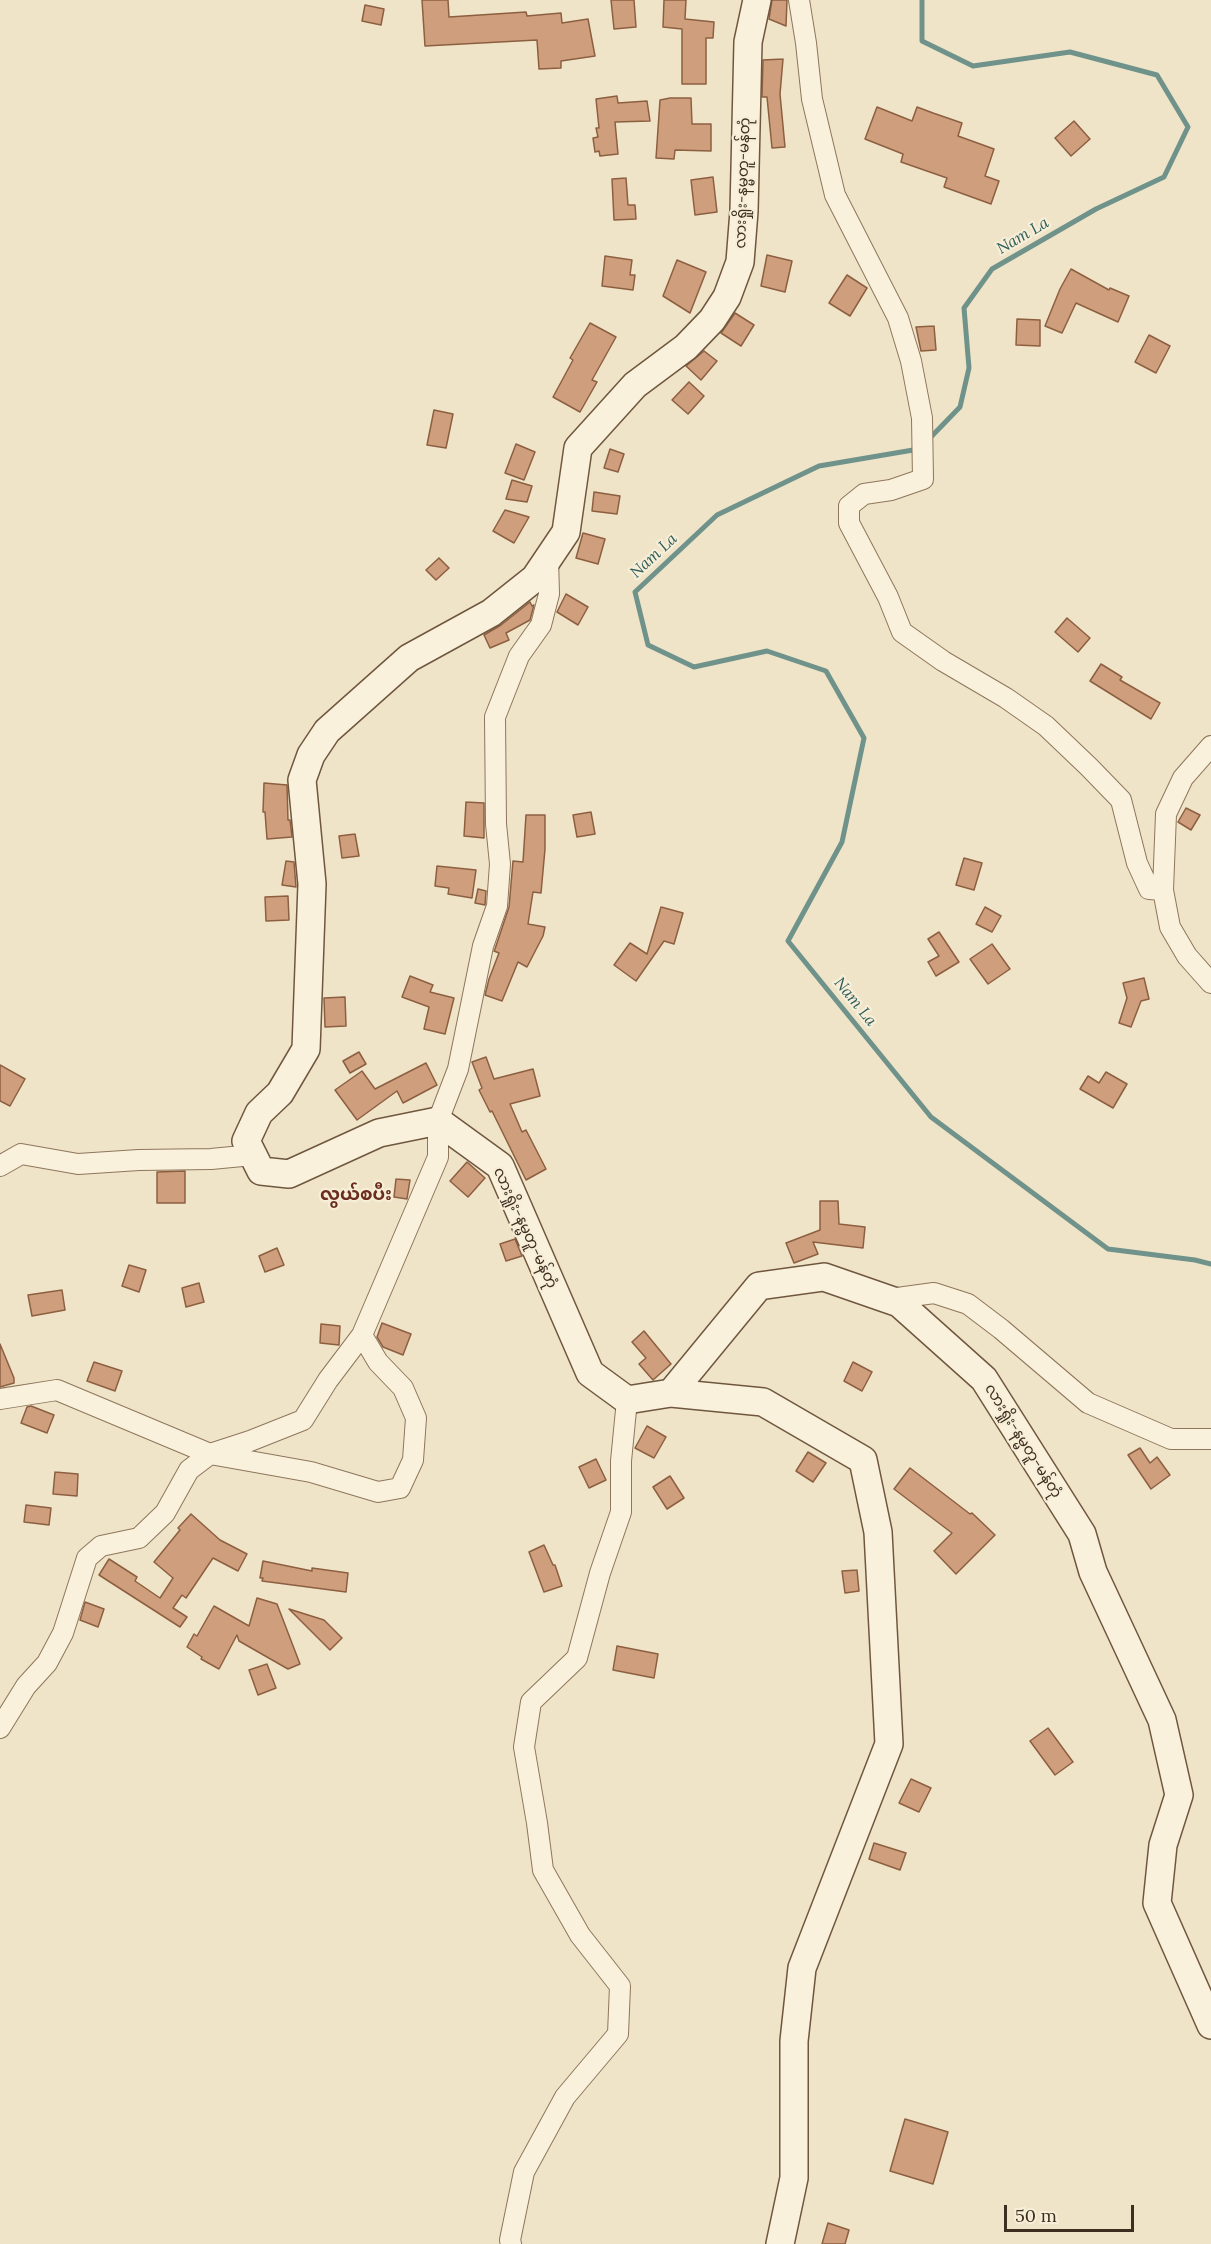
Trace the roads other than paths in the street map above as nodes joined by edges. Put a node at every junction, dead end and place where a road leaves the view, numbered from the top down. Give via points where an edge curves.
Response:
1 (758, 0) edge
2 (799, 0) edge
3 (548, 558) junction
4 (1211, 746) edge
5 (1163, 890) junction
6 (1211, 983) edge
7 (438, 1121) junction
8 (253, 1155) junction
9 (0, 1166) edge
10 (890, 1299) junction
11 (362, 1335) junction
12 (671, 1393) junction
13 (0, 1399) edge
14 (627, 1400) junction
15 (1211, 1439) edge
16 (210, 1454) junction
17 (0, 1728) edge
18 (1211, 2025) edge
19 (511, 2244) edge
20 (780, 2244) edge

1 - 3 main road, လားရှိုး-နမ္မတူ-မန်တုံ via 748,42 740,261 727,297 686,347 634,385 578,448 566,532
2 - 5 street via 812,99 835,195 898,318 922,418 923,479 864,494 849,506 849,523 902,632 1046,726 1089,767 1121,800 1137,863 1149,889
3 - 7 street via 549,594 541,625 519,656 495,717 498,906 483,946 458,1069
3 - 8 main road, လားရှိုး-နမ္မတူ-မန်တုံ via 535,578 491,613 409,658 327,731 311,755 302,780 312,884 306,1049 280,1093 259,1113 246,1141
4 - 5 street via 1183,778 1166,814
5 - 6 street via 1170,927 1187,956
7 - 8 main road via 379,1133 289,1174 261,1171
7 - 11 street via 438,1158
7 - 14 main road, လားရှိုး-နမ္မတူ-မန်တုံ via 500,1166 590,1373
8 - 9 street via 78,1164 21,1154
10 - 12 main road, လားရှိုး-နမ္မတူ-မန်တုံ via 824,1277 759,1286
10 - 15 street via 934,1293 968,1304 1088,1402 1171,1439
10 - 18 main road, လားရှိုး-နမ္မတူ-မန်တုံ via 899,1302 984,1379 1082,1534 1093,1572 1162,1720 1179,1795 1163,1845 1157,1902
11 - 16 street via 303,1420
11 - 16 street via 378,1362 403,1388 416,1418 414,1460 400,1488 378,1492 311,1472
12 - 14 main road
12 - 20 main road via 764,1402 863,1460 878,1532 889,1744 802,1968 794,2041 794,2178
13 - 16 street via 57,1390
14 - 19 street via 621,1512 577,1658 531,1702 524,1748 543,1870 580,1935 620,1986 618,2034 565,2097 524,2172
16 - 17 street via 189,1470 165,1513 139,1538 101,1546 87,1558 63,1633 47,1663 26,1686

